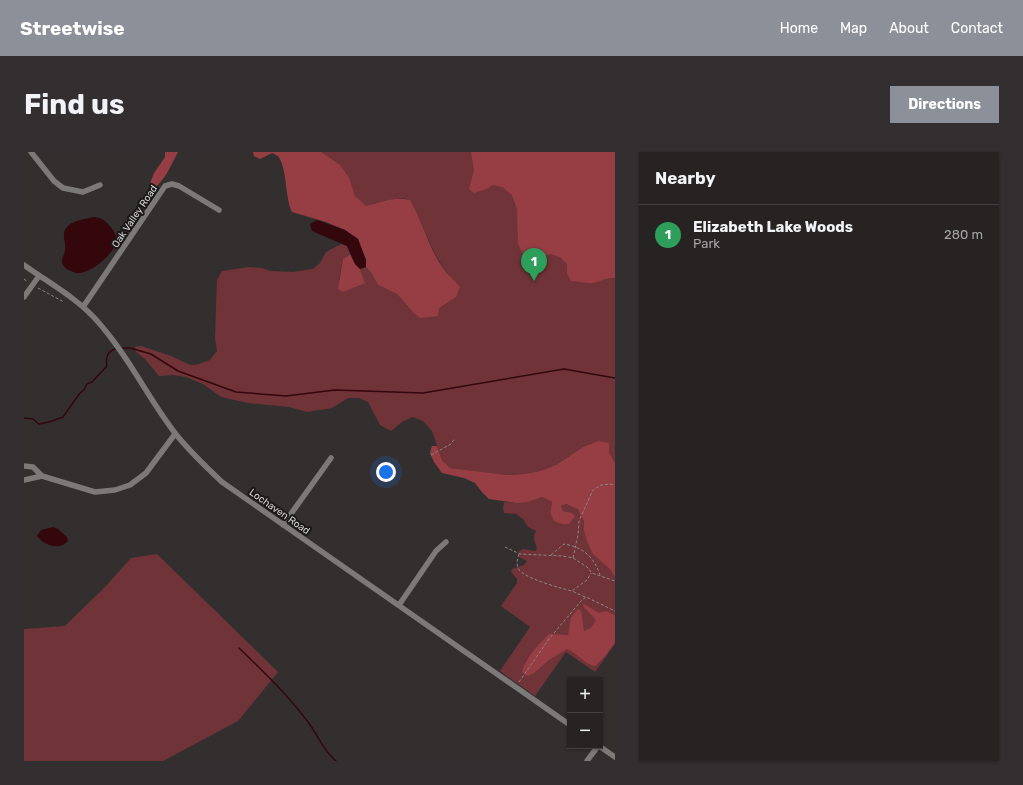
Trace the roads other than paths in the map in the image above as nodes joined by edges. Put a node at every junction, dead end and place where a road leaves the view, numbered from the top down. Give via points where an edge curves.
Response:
1 (31, 152) edge
2 (100, 185) dead end
3 (219, 210) dead end
4 (24, 265) edge
5 (39, 276) junction
6 (24, 297) edge
7 (83, 307) junction
8 (176, 434) junction
9 (331, 458) dead end
10 (24, 466) edge
11 (42, 476) junction
12 (24, 480) edge
13 (283, 525) junction
14 (446, 542) dead end
15 (399, 605) junction
16 (567, 723) edge
17 (597, 749) edge
18 (603, 749) edge
19 (615, 757) edge
20 (587, 761) edge

1 - 2 street via 54,181 63,188 83,192
3 - 7 street, Oak Valley Road via 180,186 165,186
4 - 5 street, Lochaven Road
5 - 6 street
5 - 7 street, Lochaven Road
7 - 8 street, Lochaven Road via 119,347
8 - 11 street via 146,473 115,490 95,492
8 - 13 street, Lochaven Road via 222,482
9 - 13 street
10 - 11 street via 33,467
11 - 12 street
13 - 15 street, Lochaven Road
14 - 15 street via 436,551
15 - 16 street, Lochaven Road
17 - 20 street
18 - 19 street

